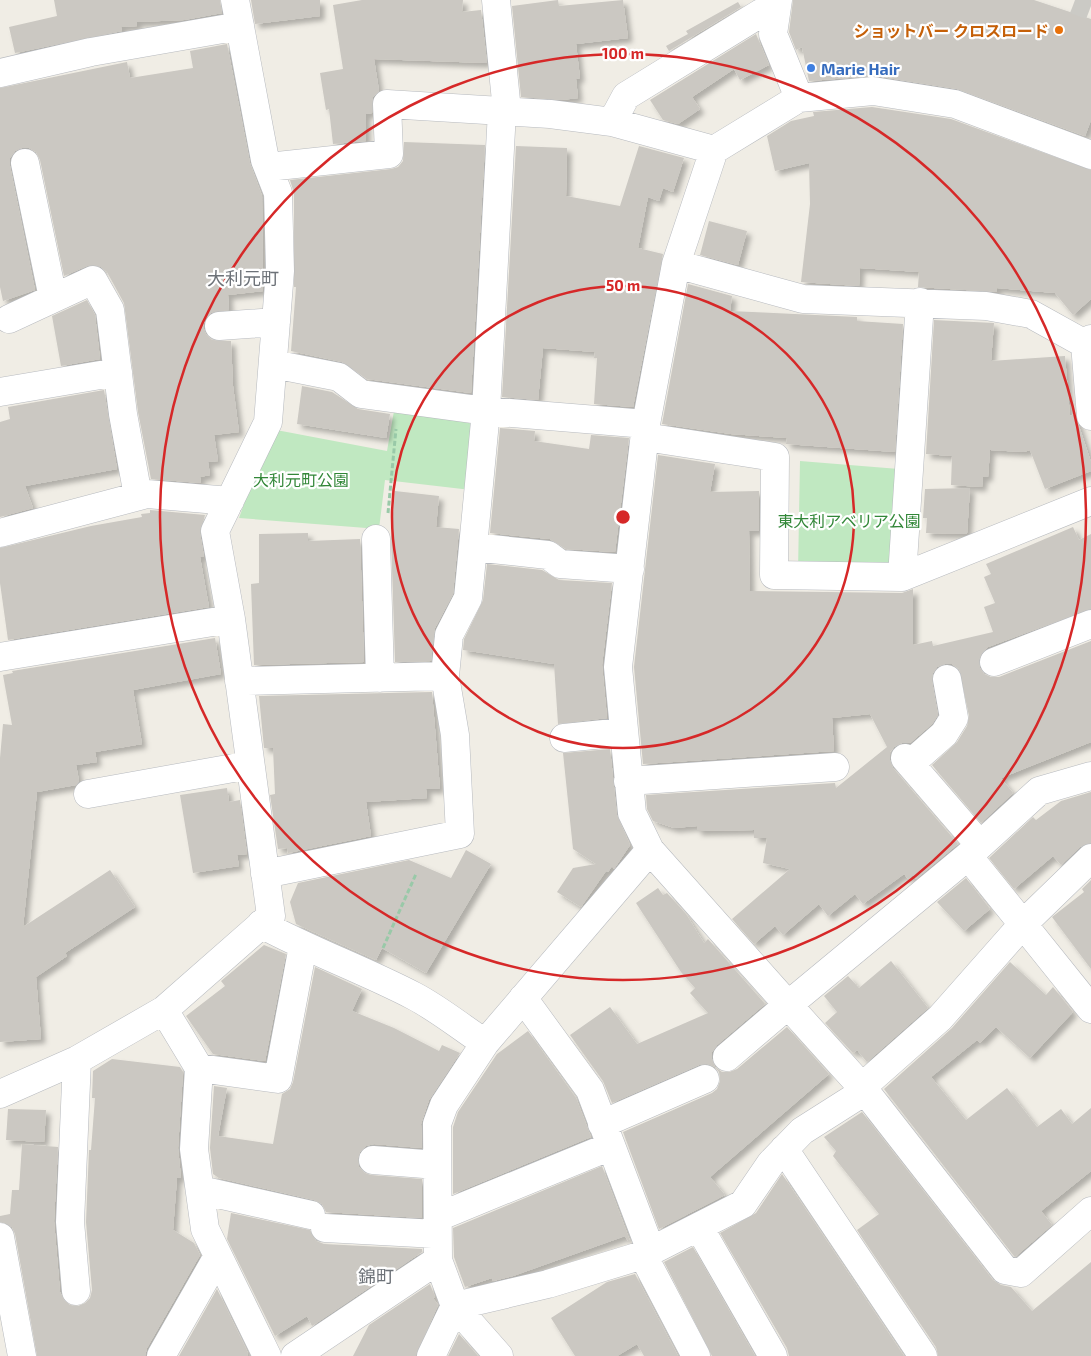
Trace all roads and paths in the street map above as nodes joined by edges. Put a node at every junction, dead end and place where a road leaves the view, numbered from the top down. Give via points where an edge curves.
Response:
1 (496, 0) edge
2 (766, 12) edge
3 (237, 13) edge
4 (0, 73) edge
5 (799, 98) junction
6 (504, 111) junction
7 (612, 122) junction
8 (714, 150) junction
9 (1091, 154) edge
10 (25, 163) dead end
11 (268, 167) junction
12 (676, 264) junction
13 (54, 298) junction
14 (920, 302) junction
15 (9, 319) dead end
16 (276, 322) junction
17 (219, 326) dead end
18 (1088, 342) edge
19 (273, 364) junction
20 (118, 372) junction
21 (0, 392) edge
22 (398, 399) junction
23 (486, 411) junction
24 (1091, 416) edge
25 (646, 430) junction
26 (138, 496) junction
27 (230, 501) junction
28 (1091, 502) edge
29 (0, 533) edge
30 (376, 539) joint
31 (473, 548) junction
32 (630, 569) junction
33 (902, 576) junction
34 (231, 619) junction
35 (1091, 624) edge
36 (0, 656) edge
37 (994, 662) dead end
38 (445, 676) junction
39 (380, 678) junction
40 (947, 679) dead end
41 (239, 681) junction
42 (624, 732) junction
43 (564, 738) dead end
44 (250, 765) junction
45 (835, 767) dead end
46 (1091, 776) edge
47 (628, 781) junction
48 (88, 794) dead end
49 (430, 841) junction
50 (650, 850) junction
51 (974, 850) junction
52 (1091, 858) edge
53 (265, 874) junction
54 (261, 924) junction
55 (1023, 924) junction
56 (303, 946) junction
57 (371, 975) junction
58 (523, 998) junction
59 (788, 1005) junction
60 (1091, 1009) edge
61 (164, 1010) junction
62 (485, 1043) junction
63 (727, 1057) dead end
64 (77, 1060) junction
65 (199, 1068) junction
66 (705, 1079) dead end
67 (864, 1089) junction
68 (0, 1094) edge
69 (606, 1135) junction
70 (784, 1149) junction
71 (373, 1160) dead end
72 (437, 1165) junction
73 (200, 1190) junction
74 (1091, 1211) edge
75 (698, 1227) junction
76 (437, 1237) junction
77 (1, 1245) edge
78 (647, 1253) junction
79 (218, 1256) junction
80 (76, 1291) dead end
81 (455, 1306) junction
82 (14, 1350) edge
83 (161, 1356) edge
84 (268, 1356) edge
85 (295, 1356) edge
86 (431, 1356) edge
87 (499, 1356) edge
88 (696, 1356) edge
89 (773, 1356) edge
90 (923, 1356) edge

1 - 6 street
2 - 5 street
2 - 7 street via 626,96
3 - 4 street
3 - 11 street
5 - 8 street
5 - 9 street via 873,92 955,104
6 - 7 street
6 - 11 street via 387,104 389,154
6 - 23 street
7 - 8 street
8 - 12 street
10 - 13 street
11 - 16 street via 278,193 280,271
12 - 14 street via 803,299
12 - 25 street
13 - 15 street
13 - 20 street via 93,280 110,310
14 - 18 street via 986,306 1030,314
14 - 33 street
16 - 17 street
16 - 19 street
18 - 24 street
19 - 22 street via 339,377 361,394
19 - 27 street via 268,422
20 - 21 street
20 - 26 street
22 - 23 street
22 - 30 path via 386,539
23 - 25 street
23 - 31 street
25 - 32 street
25 - 33 street via 775,457 774,575
26 - 27 street via 148,494
26 - 29 street
27 - 34 street via 215,531
28 - 33 street
30 - 39 street
31 - 32 street via 548,555 560,564
31 - 38 street via 468,598 449,635
32 - 42 street via 618,667
34 - 36 street
34 - 41 street
35 - 37 street
38 - 39 street
38 - 49 street via 455,734 460,834
39 - 41 street
40 - 51 street via 954,718 944,734 907,761
41 - 44 street
42 - 43 street
42 - 47 street
44 - 48 street
44 - 53 street
45 - 47 street
46 - 51 street via 1039,791
47 - 50 street via 632,813
49 - 53 street
49 - 57 path
50 - 58 street
50 - 59 street
51 - 55 street
51 - 59 street
52 - 55 street
53 - 54 street via 271,916
54 - 56 street
54 - 61 street
55 - 60 street
55 - 67 street via 940,1018
56 - 57 street
56 - 65 street via 278,1080
57 - 62 street via 417,997
58 - 62 street
58 - 69 street via 590,1090
59 - 63 street
59 - 67 street
61 - 64 street
61 - 65 street
62 - 72 street via 444,1106 437,1124
64 - 68 street
64 - 80 street via 70,1222
65 - 73 street via 194,1149
66 - 69 street
67 - 70 street via 802,1131
67 - 74 street via 1005,1270 1021,1273
69 - 76 street
69 - 78 street
70 - 75 street via 771,1162 743,1204
70 - 90 street
71 - 72 street
72 - 76 street
73 - 76 street via 318,1221
73 - 79 street via 205,1229
75 - 78 street
75 - 89 street
76 - 81 street
76 - 85 street
77 - 82 street
78 - 81 street via 548,1284
78 - 88 street
79 - 83 street
79 - 84 street
81 - 86 street
81 - 87 street

